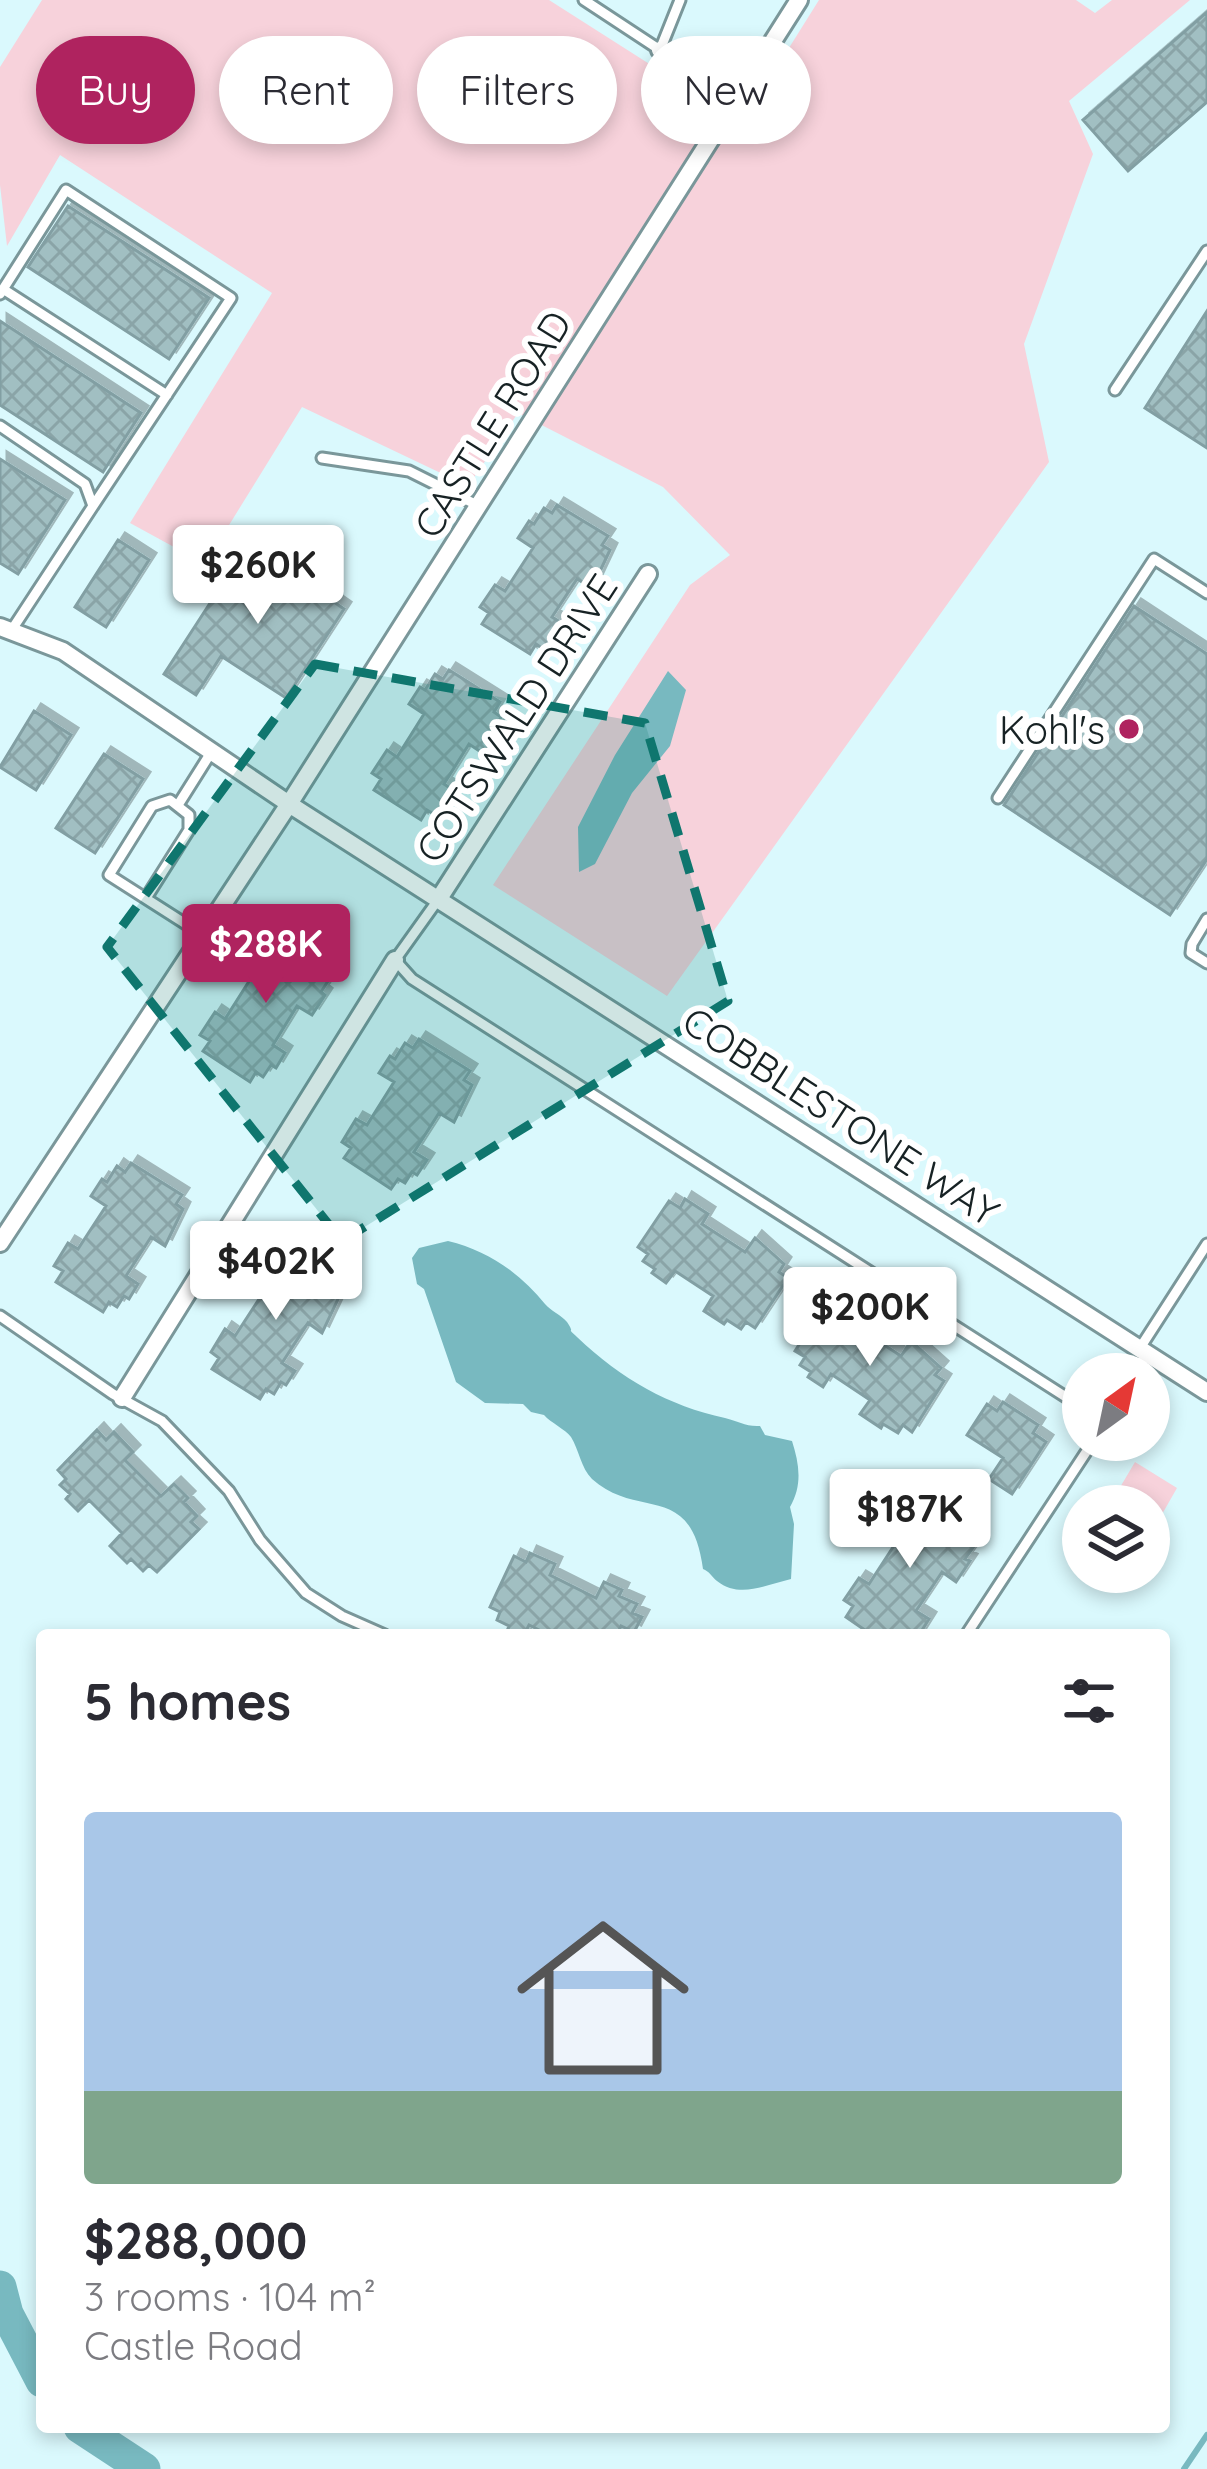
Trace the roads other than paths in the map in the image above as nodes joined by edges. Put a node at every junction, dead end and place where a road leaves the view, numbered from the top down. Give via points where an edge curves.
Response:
1 (584, 0) edge
2 (680, 0) edge
3 (799, 0) edge
4 (666, 36) edge
5 (777, 36) edge
6 (641, 38) edge
7 (709, 144) edge
8 (1207, 251) edge
9 (2, 291) edge
10 (1115, 391) dead end
11 (167, 395) junction
12 (0, 426) edge
13 (322, 458) dead end
14 (93, 506) junction
15 (478, 506) junction
16 (648, 574) dead end
17 (1207, 593) edge
18 (6, 629) edge
19 (212, 752) junction
20 (998, 798) dead end
21 (290, 804) junction
22 (178, 805) junction
23 (440, 897) junction
24 (146, 898) junction
25 (1207, 919) edge
26 (203, 935) junction
27 (395, 960) junction
28 (1207, 963) edge
29 (0, 1244) edge
30 (1207, 1244) edge
31 (0, 1316) edge
32 (1144, 1350) junction
33 (1143, 1353) edge
34 (1207, 1392) edge
35 (1062, 1395) edge
36 (122, 1398) junction
37 (1080, 1461) edge
38 (371, 1629) edge
39 (970, 1629) edge

1 - 6 lane
2 - 4 lane
3 - 5 street, CASTLE ROAD
7 - 15 street, CASTLE ROAD
8 - 10 lane
9 - 11 lane
9 - 11 lane via 66,190 232,298
11 - 14 lane
12 - 14 lane via 86,484
13 - 15 lane via 409,471
14 - 18 lane
15 - 21 street, CASTLE ROAD
16 - 23 street, COTSWALD DRIVE
17 - 20 lane via 1154,560
18 - 19 street, COBBLESTONE WAY via 63,651
19 - 21 street, COBBLESTONE WAY
19 - 22 lane
21 - 23 street, COBBLESTONE WAY
21 - 26 street, CASTLE ROAD
22 - 24 lane via 189,814 188,830
22 - 24 lane via 152,806 109,875
23 - 27 lane
23 - 32 street, COBBLESTONE WAY
24 - 26 lane
25 - 28 lane via 1191,953
26 - 29 street, CASTLE ROAD
27 - 35 lane via 412,979
27 - 36 street
30 - 32 lane
31 - 36 lane
32 - 33 lane
32 - 34 street, COBBLESTONE WAY
36 - 38 lane via 162,1421 229,1491 306,1593
37 - 39 lane

